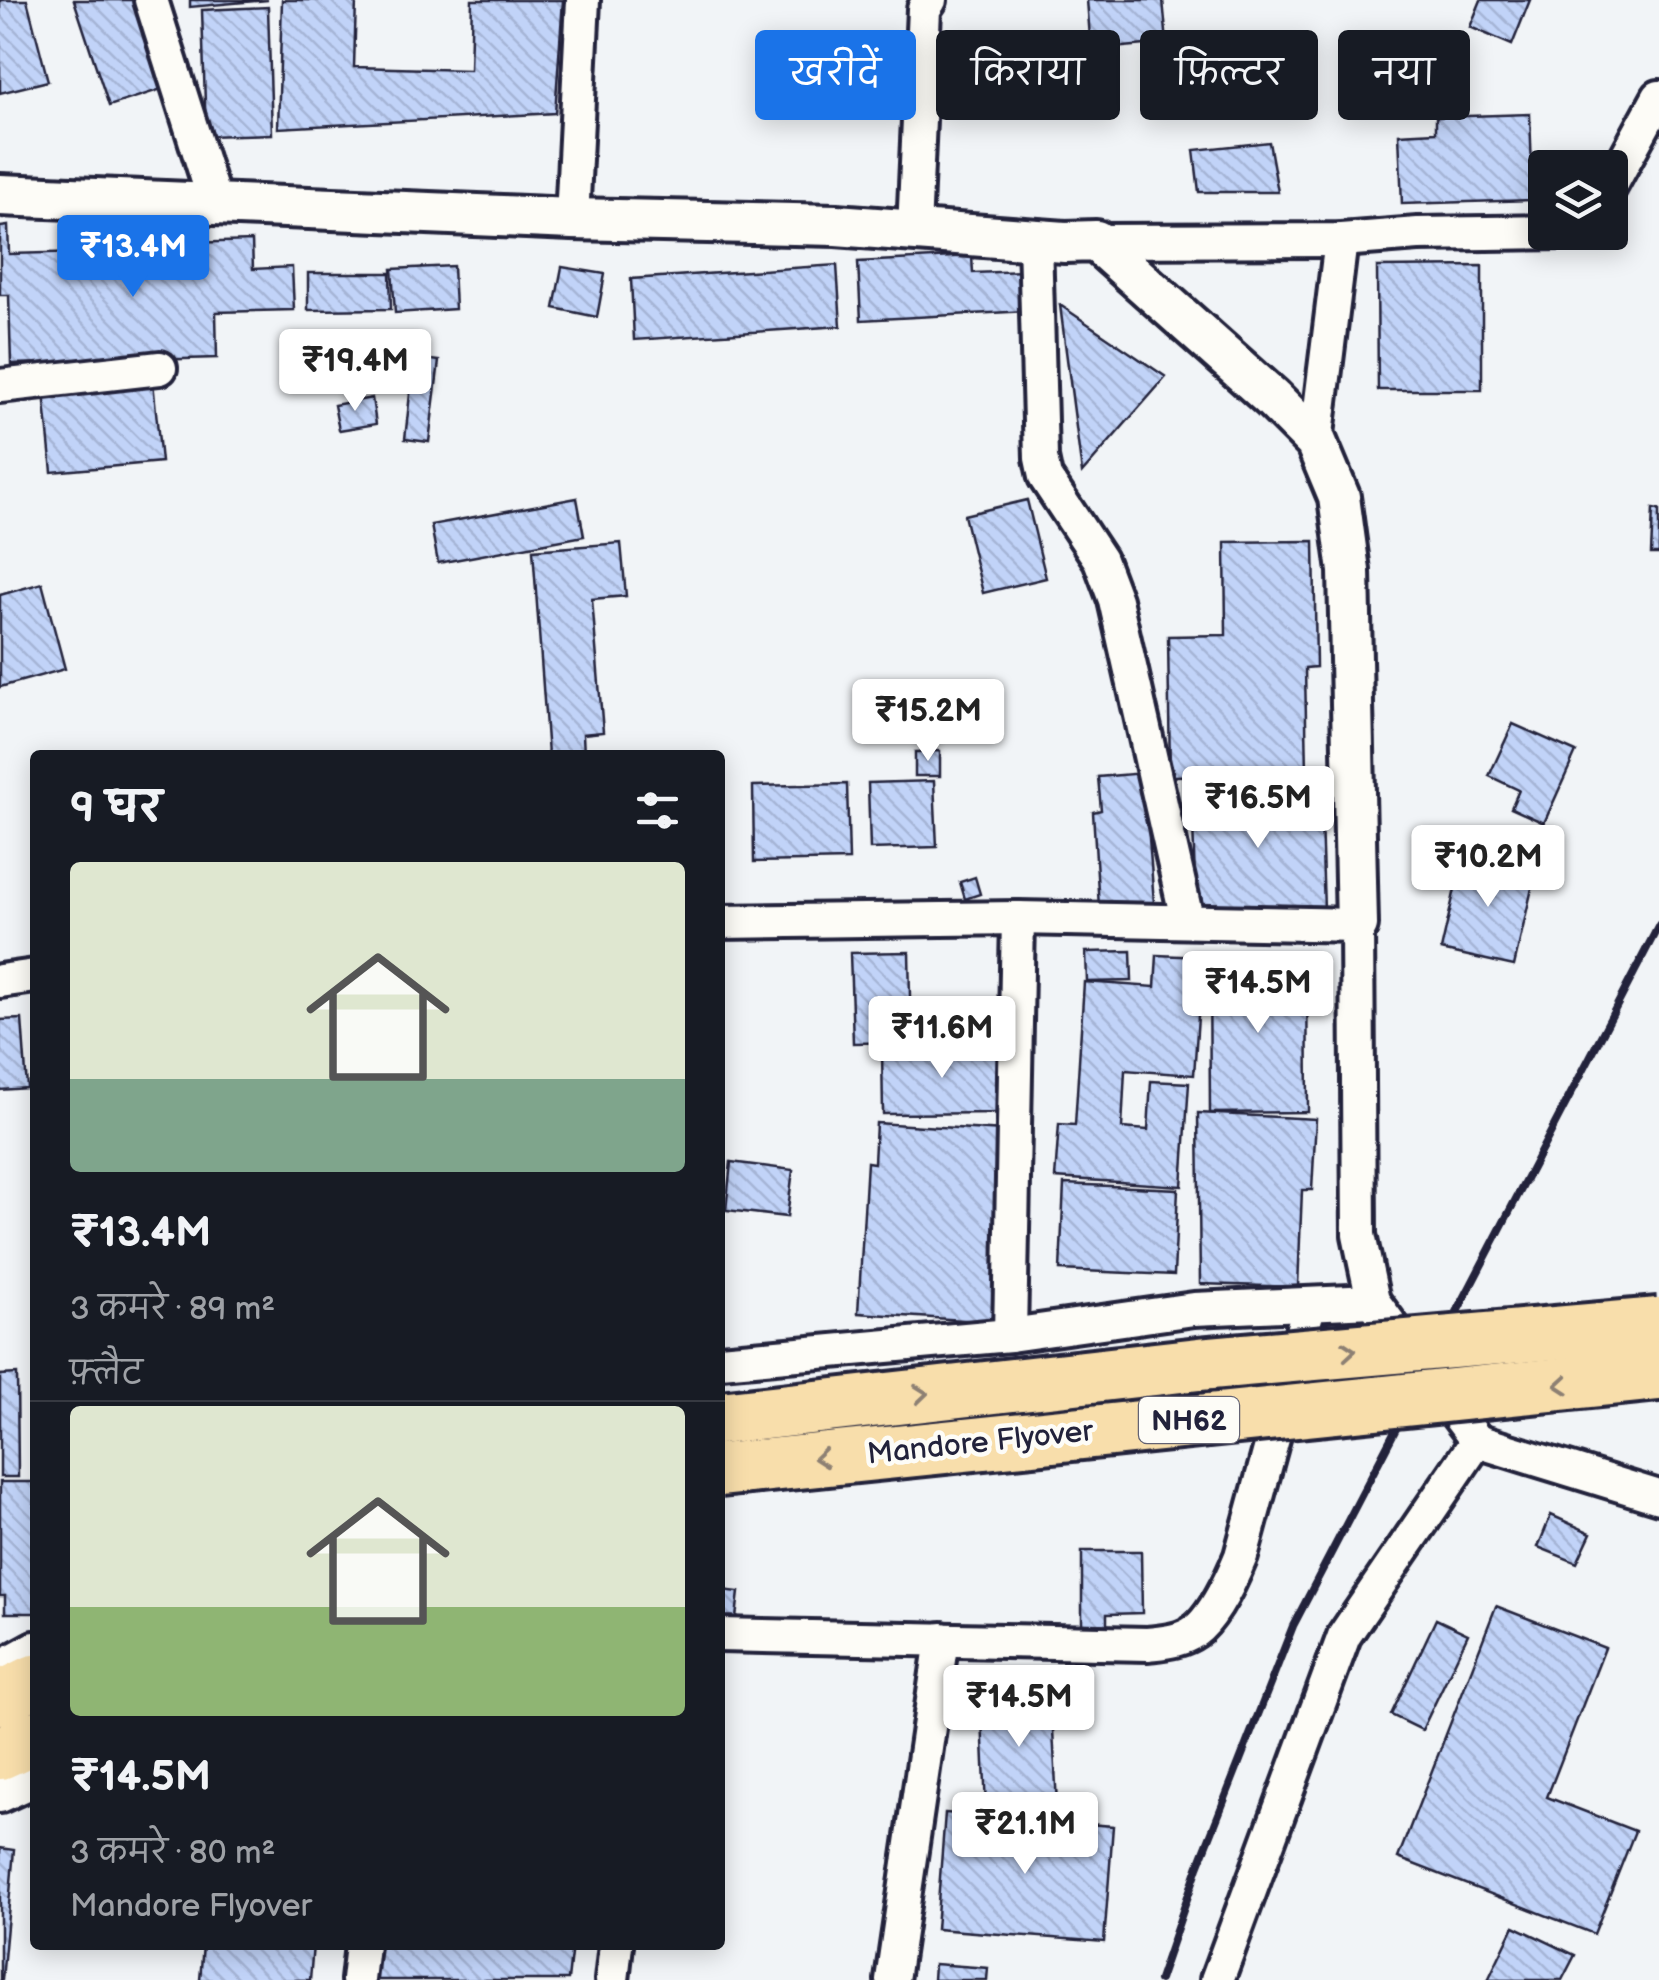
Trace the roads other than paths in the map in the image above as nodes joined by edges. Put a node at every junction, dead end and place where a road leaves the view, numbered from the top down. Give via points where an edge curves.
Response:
1 (150, 0) edge
2 (583, 0) edge
3 (930, 0) edge
4 (1659, 97) edge
5 (1628, 153) edge
6 (0, 195) edge
7 (216, 203) junction
8 (572, 219) junction
9 (914, 230) junction
10 (1528, 232) edge
11 (1035, 240) junction
12 (1341, 240) junction
13 (1096, 241) junction
14 (160, 368) dead end
15 (0, 386) edge
16 (1316, 442) junction
17 (1018, 918) junction
18 (1187, 919) junction
19 (725, 922) edge
20 (1357, 925) junction
21 (30, 977) edge
22 (0, 981) edge
23 (1373, 1301) junction
24 (1308, 1306) junction
25 (1659, 1324) edge
26 (1010, 1335) junction
27 (725, 1361) edge
28 (1659, 1374) edge
29 (725, 1417) edge
30 (1477, 1441) junction
31 (725, 1469) edge
32 (1659, 1497) edge
33 (725, 1635) edge
34 (942, 1639) junction
35 (30, 1651) edge
36 (0, 1667) edge
37 (30, 1683) edge
38 (0, 1698) edge
39 (30, 1739) edge
40 (0, 1753) edge
41 (30, 1782) edge
42 (0, 1796) edge
43 (361, 1950) edge
44 (615, 1950) edge
45 (358, 1980) edge
46 (612, 1980) edge
47 (892, 1980) edge
48 (1217, 1980) edge

1 - 7 street
2 - 8 street
3 - 9 street via 924,10
4 - 5 street
6 - 7 street
7 - 8 street
8 - 9 street
9 - 11 street
10 - 12 street
11 - 13 street
11 - 18 street via 1040,458 1045,477 1100,560 1115,600
12 - 13 street
12 - 16 street
13 - 16 street
14 - 15 street
16 - 20 street via 1339,497 1349,571
17 - 18 street
17 - 19 street
17 - 26 street
18 - 20 street
20 - 23 street via 1359,1236
21 - 22 street
23 - 24 street
23 - 30 street
24 - 26 street via 1194,1309
24 - 34 street via 1241,1556 1197,1630 1148,1644
29 -> 25 highway, Mandore Flyover / NH62, bridge via 1199,1364
26 - 27 street
28 -> 31 highway, Mandore Flyover / NH62, bridge
30 - 32 street
30 - 48 street via 1344,1636
33 - 34 street
34 - 47 street
35 - 36 street
37 - 38 highway
39 - 40 highway
41 - 42 street
43 - 45 street
44 - 46 street

